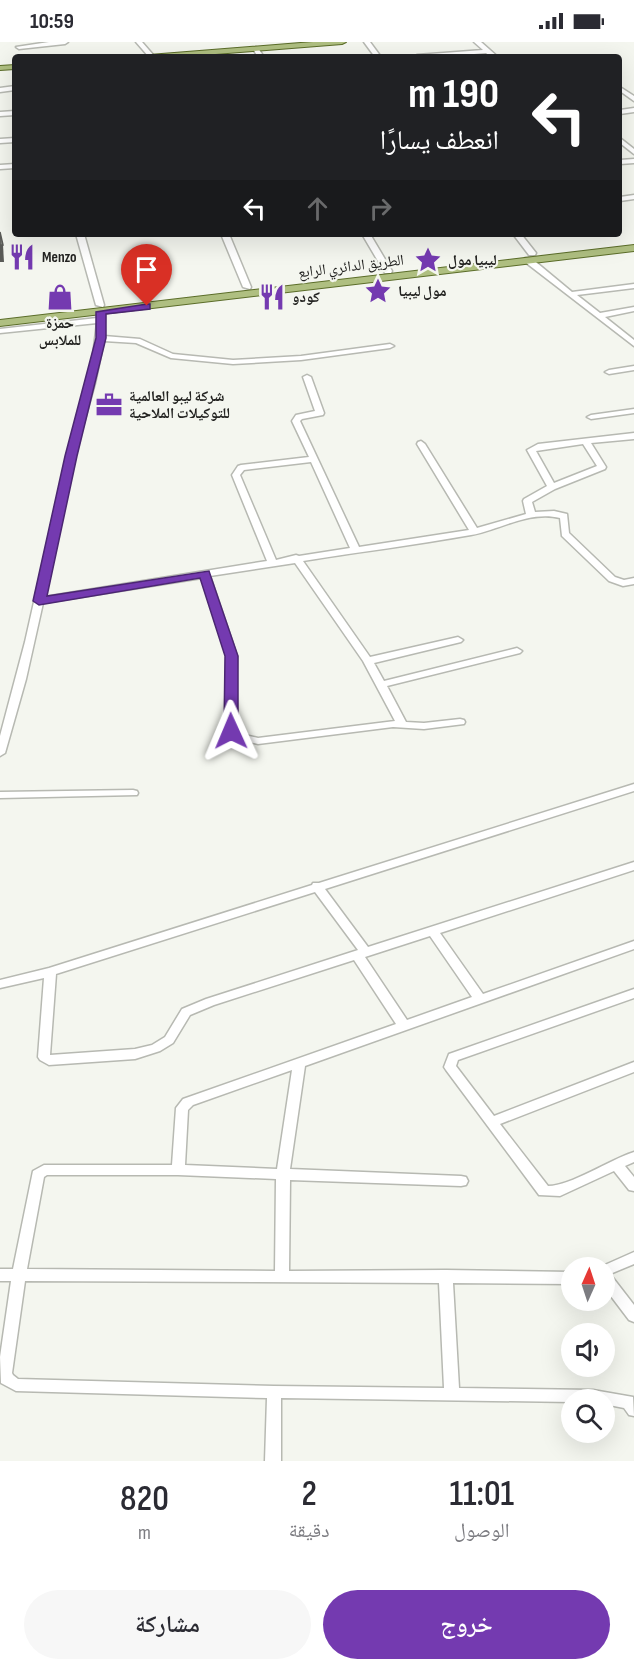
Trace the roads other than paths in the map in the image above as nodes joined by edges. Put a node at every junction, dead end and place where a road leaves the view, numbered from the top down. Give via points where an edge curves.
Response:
1 (64, 42) edge
2 (342, 42) edge
3 (477, 42) edge
4 (18, 44) edge
5 (280, 44) edge
6 (256, 49) junction
7 (488, 51) junction
8 (190, 54) edge
9 (259, 54) edge
10 (452, 54) edge
11 (492, 54) edge
12 (622, 142) edge
13 (634, 152) edge
14 (81, 237) edge
15 (226, 237) edge
16 (368, 237) edge
17 (519, 237) edge
18 (634, 241) edge
19 (634, 248) edge
20 (580, 251) junction
21 (530, 257) junction
22 (388, 271) junction
23 (634, 286) edge
24 (247, 287) junction
25 (571, 294) junction
26 (634, 309) edge
27 (101, 312) junction
28 (0, 316) edge
29 (598, 316) junction
30 (0, 323) edge
31 (0, 331) edge
32 (101, 338) junction
33 (634, 344) edge
34 (390, 346) dead end
35 (634, 368) edge
36 (609, 372) dead end
37 (307, 377) dead end
38 (634, 411) edge
39 (591, 417) dead end
40 (634, 436) edge
41 (586, 442) junction
42 (421, 444) dead end
43 (314, 459) junction
44 (552, 487) junction
45 (531, 515) junction
46 (474, 531) junction
47 (355, 548) junction
48 (296, 558) junction
49 (272, 562) junction
50 (205, 574) junction
51 (634, 581) edge
52 (39, 601) junction
53 (458, 640) dead end
54 (517, 651) dead end
55 (368, 661) junction
56 (380, 685) junction
57 (460, 722) dead end
58 (402, 724) junction
59 (4, 730) edge
60 (0, 753) edge
61 (634, 787) edge
62 (133, 793) dead end
63 (0, 795) edge
64 (634, 866) edge
65 (317, 886) junction
66 (433, 932) junction
67 (634, 945) edge
68 (362, 955) junction
69 (50, 972) junction
70 (0, 984) edge
71 (634, 993) edge
72 (480, 999) junction
73 (404, 1026) junction
74 (299, 1063) junction
75 (634, 1067) edge
76 (492, 1122) junction
77 (634, 1157) edge
78 (616, 1164) junction
79 (178, 1170) junction
80 (283, 1174) junction
81 (461, 1181) dead end
82 (634, 1186) edge
83 (634, 1258) edge
84 (615, 1266) edge
85 (19, 1274) junction
86 (0, 1275) edge
87 (282, 1275) junction
88 (447, 1276) junction
89 (561, 1278) edge
90 (615, 1291) edge
91 (634, 1316) edge
92 (274, 1392) junction
93 (452, 1395) junction
94 (634, 1410) edge
95 (273, 1461) edge

1 - 4 street
2 - 5 main road
3 - 7 street
5 - 6 main road
6 - 8 main road
6 - 9 street
7 - 10 street
7 - 11 street
12 - 13 street
14 - 27 street
15 - 24 street
16 - 22 street
17 - 21 street
18 - 20 main road, الطريق الدائري الرابع
19 - 20 main road, الطريق الدائري الرابع
20 - 21 main road, الطريق الدائري الرابع
21 - 22 main road, الطريق الدائري الرابع
21 - 25 street
21 - 27 main road, الطريق الدائري الرابع
22 - 24 main road, الطريق الدائري الرابع
23 - 25 street
24 - 27 main road, الطريق الدائري الرابع
25 - 29 street
26 - 29 street
27 - 28 main road, الطريق الدائري الرابع
27 - 30 main road, الطريق الدائري الرابع
27 - 31 street
27 - 32 street
29 - 33 street
32 - 34 street via 137,341 171,356 233,362
32 - 52 street
35 - 36 street
37 - 43 street via 320,413 296,421
38 - 39 street
40 - 41 street
41 - 44 street via 602,467
41 - 44 street via 531,450
42 - 46 street
43 - 47 street
43 - 49 street via 237,471
44 - 45 street via 527,501
45 - 46 street
45 - 51 street via 562,515 564,532 612,579 621,583
46 - 47 street
47 - 48 street
48 - 49 street
48 - 55 street
49 - 50 street
50 - 52 street
50 - 58 street via 232,656 232,734 258,741
52 - 59 street
53 - 55 street
54 - 56 street
55 - 56 street
56 - 58 street
57 - 58 street
59 - 60 street
61 - 65 street
62 - 63 street
64 - 66 street
65 - 68 street
65 - 69 street
66 - 68 street
66 - 72 street
67 - 72 street
68 - 69 street via 186,1012 169,1040 156,1048 135,1054 48,1060 44,1057
68 - 73 street
69 - 70 street
71 - 76 street via 453,1057 450,1067
72 - 73 street
73 - 74 street
74 - 79 street via 188,1102 182,1108
74 - 80 street
75 - 76 street
76 - 78 street via 544,1191 560,1191
77 - 78 street
78 - 82 street
79 - 80 street
79 - 85 street via 41,1172
80 - 81 street
80 - 87 street
83 - 84 street
85 - 86 street
85 - 87 street
85 - 92 street via 5,1373 10,1383
87 - 88 street
88 - 89 street
88 - 93 street
90 - 91 street
92 - 93 street
92 - 95 street
93 - 94 street via 593,1396 628,1402

